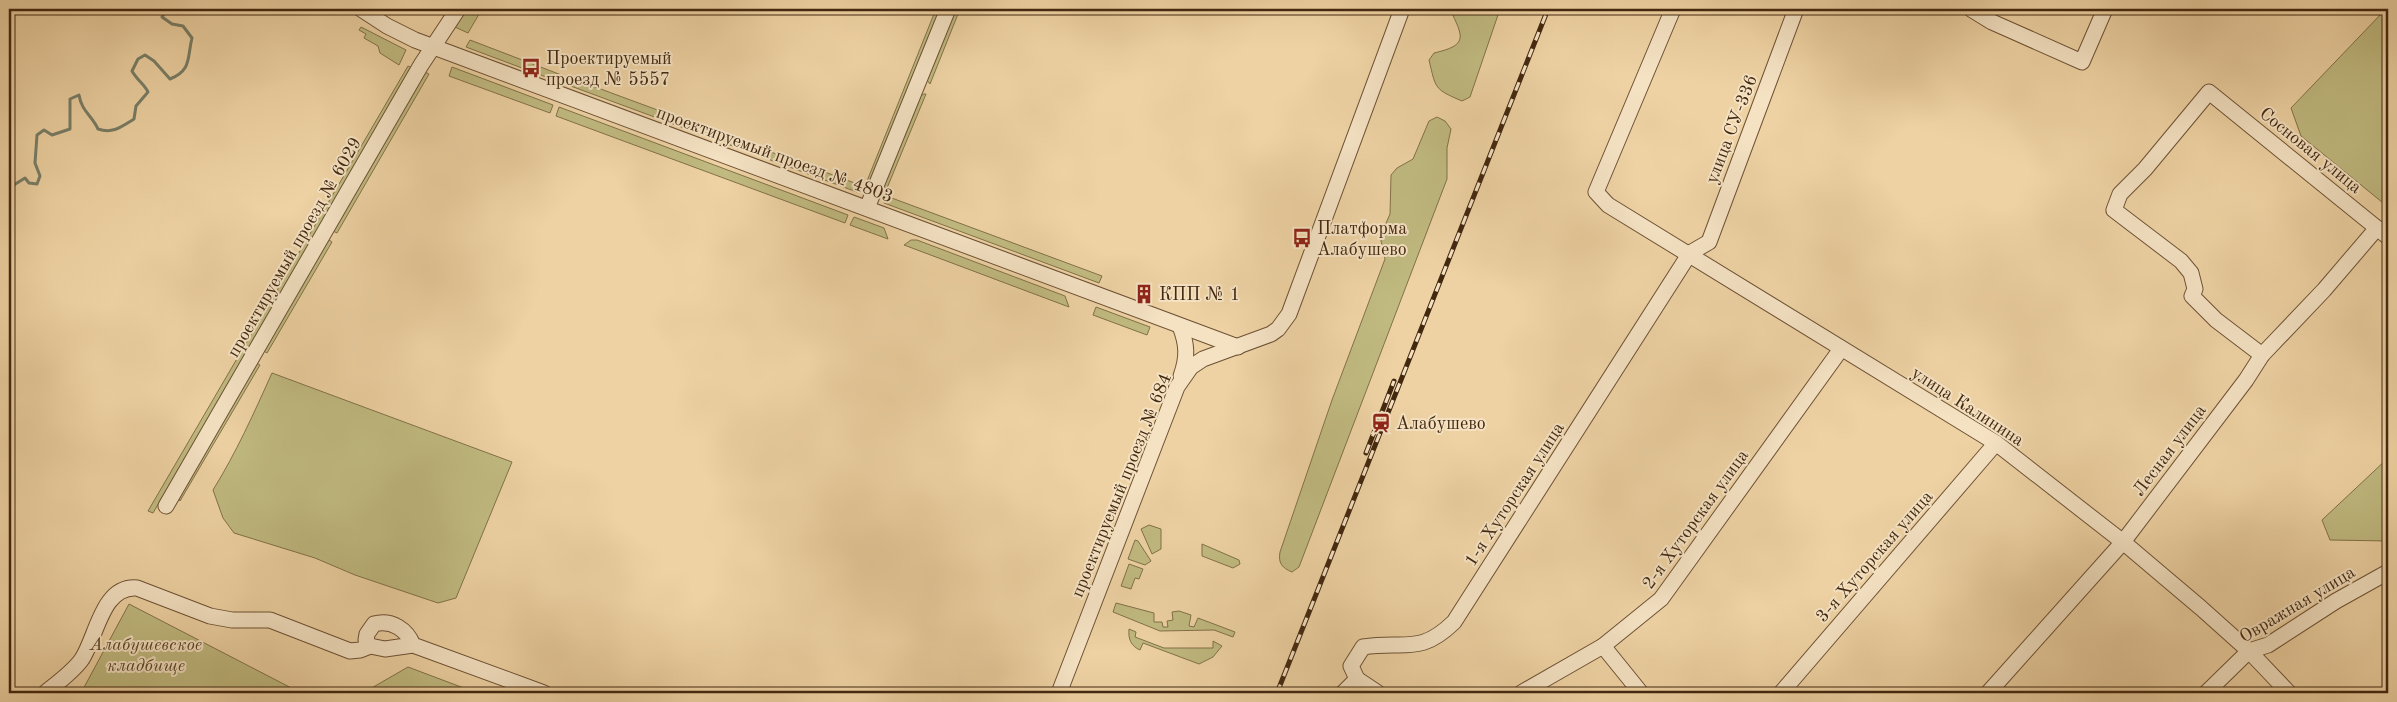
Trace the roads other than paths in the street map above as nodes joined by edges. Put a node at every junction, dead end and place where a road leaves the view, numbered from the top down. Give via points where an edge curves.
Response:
1 (361, 9) edge
2 (458, 9) edge
3 (948, 9) edge
4 (1402, 9) edge
5 (1673, 9) edge
6 (1796, 9) edge
7 (1972, 9) edge
8 (2105, 9) edge
9 (433, 47) junction
10 (867, 208) junction
11 (2383, 232) edge
12 (1690, 253) junction
13 (1180, 326) junction
14 (1238, 347) junction
15 (1841, 349) junction
16 (2262, 355) junction
17 (1177, 387) junction
18 (1996, 444) junction
19 (166, 506) dead end
20 (2123, 542) junction
21 (2388, 572) edge
22 (414, 645) junction
23 (370, 646) junction
24 (1603, 646) junction
25 (2249, 651) junction
26 (1357, 679) junction
27 (45, 693) edge
28 (544, 693) edge
29 (1059, 693) edge
30 (1343, 693) edge
31 (1378, 693) edge
32 (1521, 693) edge
33 (1641, 693) edge
34 (1781, 693) edge
35 (1988, 693) edge
36 (2206, 693) edge
37 (2288, 693) edge

1 - 9 street, проектируемый проезд № 4803 via 387,26
2 - 9 street, проектируемый проезд № 6029
3 - 10 street
4 - 14 street, проектируемый проезд № 684 via 1289,314 1271,334
5 - 12 street, улица Калинина via 1596,192 1608,204
6 - 12 street, улица СУ-336 via 1709,242
7 - 8 street via 1992,22 2082,62
9 - 10 street, проектируемый проезд № 4803
9 - 19 street, проектируемый проезд № 6029
10 - 13 street, проектируемый проезд № 4803
11 - 16 street, Лесная улица
11 - 16 street, Сосновая улица via 2209,92 2120,194 2114,210 2180,261 2191,273 2195,289 2192,296 2216,320
12 - 15 street, улица Калинина
12 - 26 street, 1-я Хуторская улица via 1454,622 1440,636 1424,643 1362,647 1351,666
13 - 14 street, проектируемый проезд № 4803
13 - 17 street via 1187,354
14 - 17 street, проектируемый проезд № 684 via 1203,359 1191,367
15 - 18 street, улица Калинина
15 - 24 street, 2-я Хуторская улица via 1662,600
16 - 20 street, Лесная улица
17 - 29 street, проектируемый проезд № 684
18 - 20 street, улица Калинина
18 - 34 street, 3-я Хуторская улица
20 - 25 street, улица Калинина
20 - 35 street, Лесная улица
21 - 25 street, Овражная улица via 2268,645
22 - 23 street
22 - 23 street via 400,628 381,622 374,624 366,634
22 - 28 street
23 - 27 street via 350,651 270,620 232,620 210,616 127,587 110,599 81,660
24 - 32 street, 2-я Хуторская улица
24 - 33 street
25 - 36 street, Овражная улица
25 - 37 street, улица Калинина
26 - 30 street
26 - 31 street

